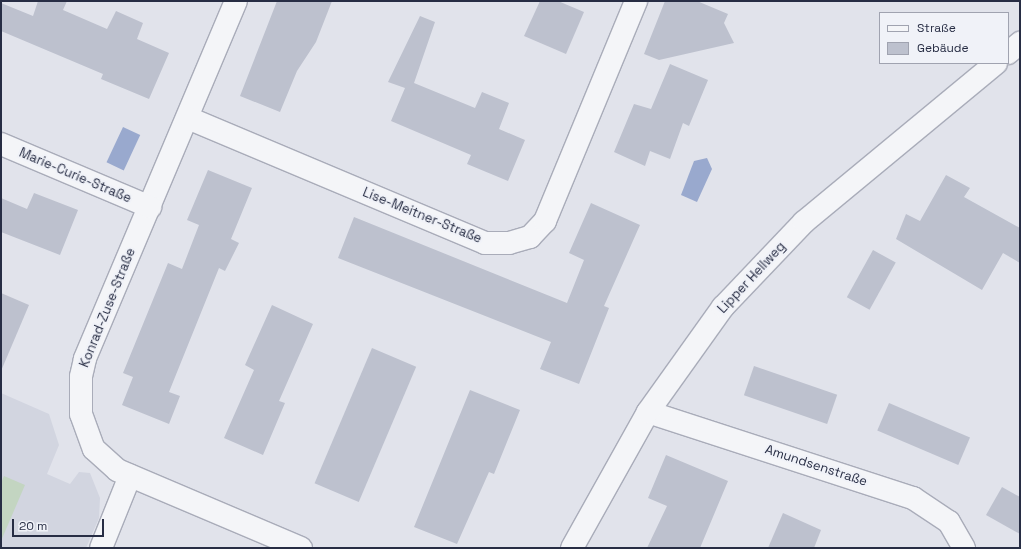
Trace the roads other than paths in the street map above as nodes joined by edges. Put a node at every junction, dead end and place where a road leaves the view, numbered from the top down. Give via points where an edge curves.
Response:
1 (236, 1) edge
2 (636, 1) edge
3 (1020, 43) edge
4 (1009, 52) edge
5 (995, 64) edge
6 (188, 118) junction
7 (1, 144) edge
8 (150, 207) junction
9 (648, 412) junction
10 (130, 476) junction
11 (101, 548) edge
12 (302, 548) edge
13 (572, 548) edge
14 (964, 548) edge

1 - 6 street, Konrad-Zuse-Straße
2 - 6 street, Lise-Meitner-Straße via 545,221 530,237 510,244 485,243
3 - 4 street
5 - 9 street, Lipper Hellweg via 804,222 724,306
6 - 8 street, Konrad-Zuse-Straße
7 - 8 street, Marie-Curie-Straße
8 - 10 street, Konrad-Zuse-Straße via 85,359 81,377 81,414 94,450 104,462
9 - 13 street, Lipper Hellweg
9 - 14 street, Amundsenstraße via 913,498 949,522
10 - 11 street
10 - 12 street, Konrad-Zuse-Straße

